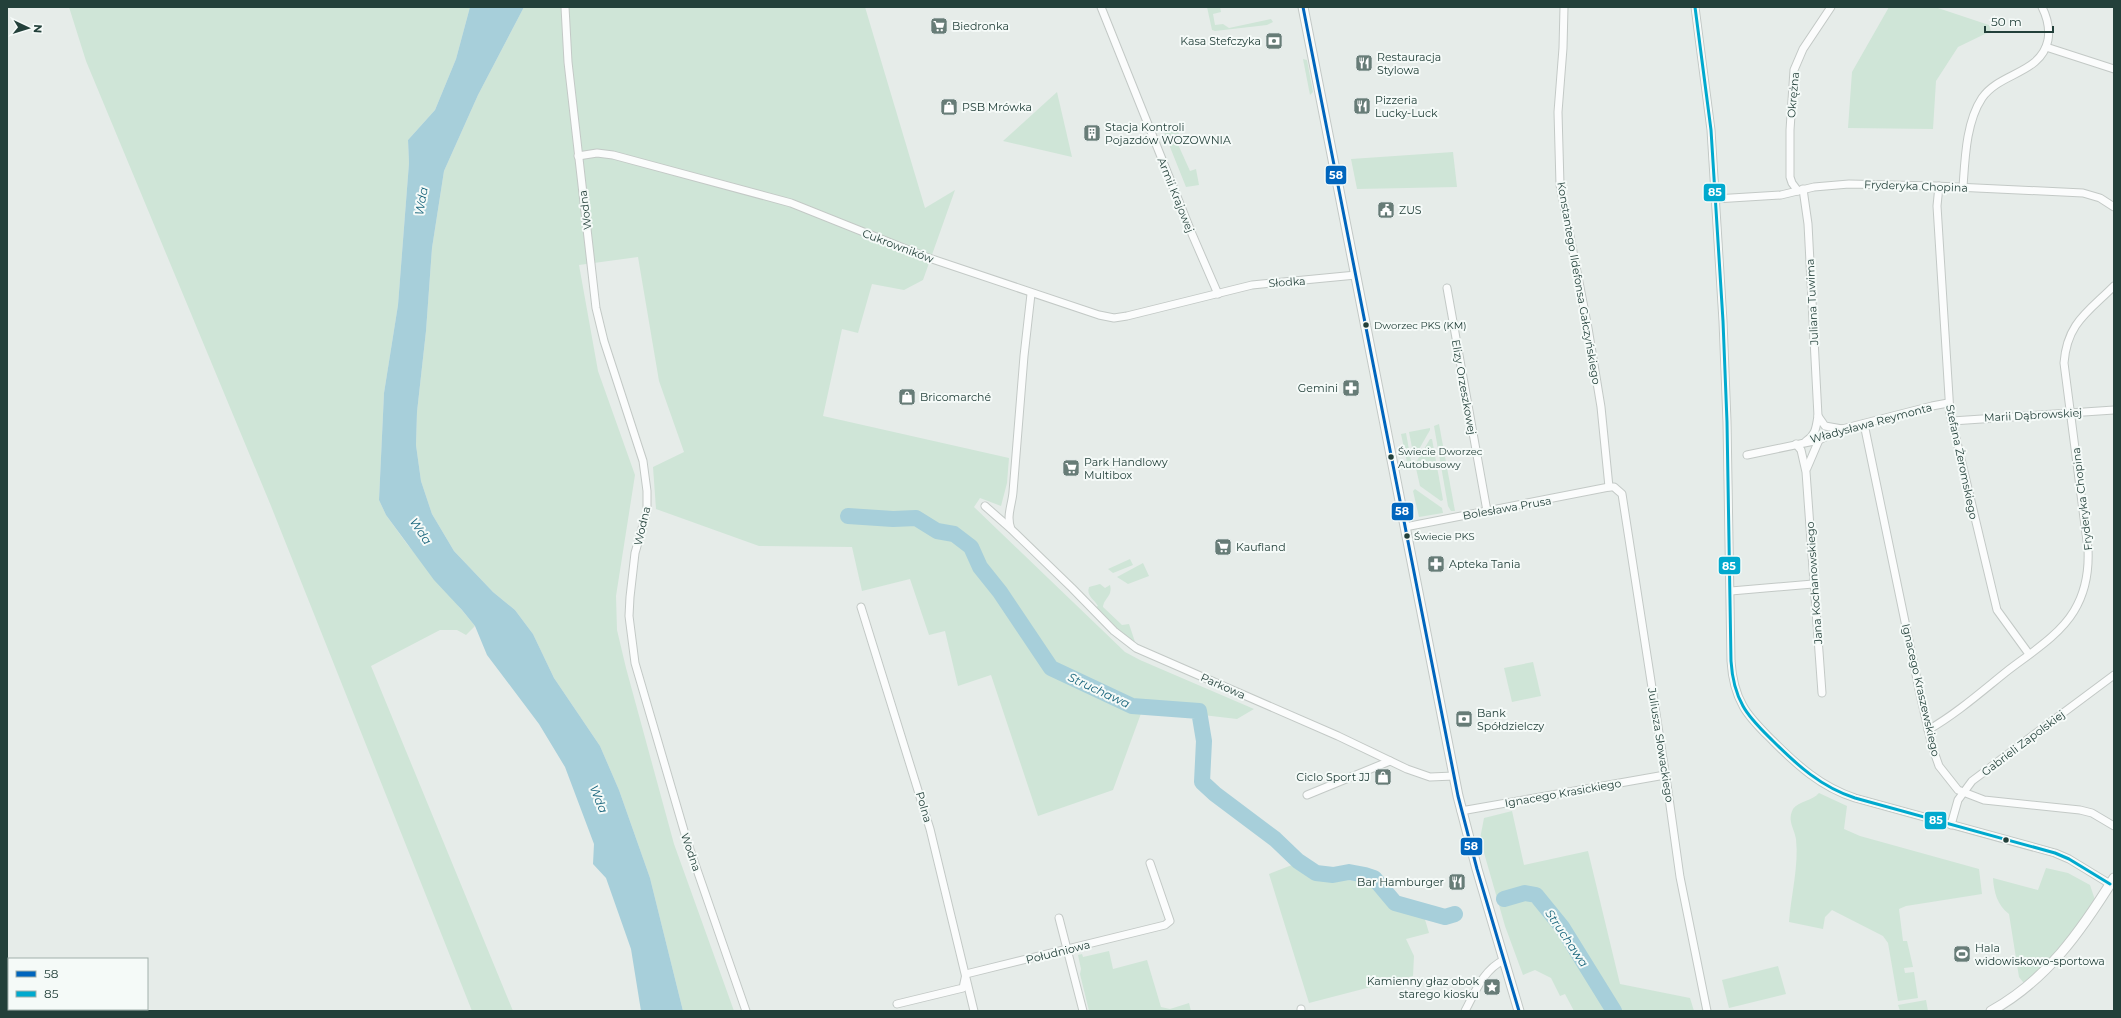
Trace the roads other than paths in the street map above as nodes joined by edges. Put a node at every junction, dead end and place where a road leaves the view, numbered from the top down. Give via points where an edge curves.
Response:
1 (565, 7) edge
2 (1101, 7) edge
3 (1303, 7) edge
4 (1564, 7) edge
5 (1695, 7) edge
6 (1831, 7) edge
7 (2042, 7) edge
8 (2046, 47) junction
9 (2114, 69) edge
10 (578, 156) junction
11 (1939, 186) junction
12 (1963, 187) junction
13 (1801, 190) junction
14 (1715, 199) junction
15 (2114, 207) edge
16 (1356, 275) junction
17 (2114, 286) edge
18 (1447, 288) dead end
19 (1031, 294) junction
20 (1218, 294) junction
21 (1948, 403) junction
22 (2114, 410) edge
23 (2071, 413) junction
24 (1818, 416) junction
25 (1952, 421) junction
26 (1864, 424) junction
27 (1842, 429) junction
28 (1819, 440) junction
29 (1806, 441) junction
30 (1796, 444) junction
31 (1747, 455) dead end
32 (1806, 472) junction
33 (1609, 487) junction
34 (985, 506) dead end
35 (1487, 511) junction
36 (1405, 527) junction
37 (1010, 528) junction
38 (1813, 584) junction
39 (1731, 591) junction
40 (861, 607) dead end
41 (2029, 654) junction
42 (2114, 675) edge
43 (1822, 694) dead end
44 (1928, 730) junction
45 (1390, 761) junction
46 (1665, 775) junction
47 (1454, 776) junction
48 (1963, 792) junction
49 (1307, 795) dead end
50 (1462, 811) junction
51 (1951, 825) junction
52 (2114, 826) edge
53 (1150, 863) dead end
54 (2112, 881) edge
55 (1059, 918) dead end
56 (1068, 949) junction
57 (1504, 960) junction
58 (966, 974) junction
59 (897, 1004) dead end
60 (746, 1011) edge
61 (974, 1011) edge
62 (1083, 1011) edge
63 (1465, 1011) edge
64 (1520, 1011) edge
65 (1707, 1011) edge
66 (1991, 1011) edge

1 - 10 street, Wodna
2 - 20 street, Armii Krajowej
3 - 16 street
4 - 33 street, Konstantego Ildefonsa Gałczyńskiego via 1558,136 1560,185 1591,344 1601,407
5 - 14 street via 1711,130
6 - 13 street, Okrężna via 1798,59 1792,78 1790,177 1792,184
7 - 8 street via 2048,23
8 - 9 street
8 - 12 street via 2033,64 1995,84 1978,105 1969,130
10 - 19 street, Cukrowników via 597,153 613,155 778,199 926,257
10 - 60 street, Wodna via 600,323 646,474 646,511 635,553 630,597 629,616 636,663 687,841
11 - 12 street, Fryderyka Chopina
11 - 13 street, Fryderyka Chopina via 1849,184
11 - 21 street, Stefana Żeromskiego via 1937,206
12 - 15 street, Fryderyka Chopina via 2082,193 2100,198
13 - 14 street, Fryderyka Chopina via 1781,195
13 - 24 street, Juliana Tuwima via 1808,224
14 - 39 street via 1727,386
16 - 20 street, Słodka via 1252,285
16 - 36 street
17 - 23 street, Fryderyka Chopina via 2078,320 2068,341 2064,363
18 - 35 street, Elizy Orzeszkowej
19 - 20 street, Cukrowników via 1114,318
19 - 37 street via 1008,522
21 - 25 street, Stefana Żeromskiego
21 - 26 street, Władysława Reymonta
22 - 23 street, Marii Dąbrowskiej
23 - 25 street, Marii Dąbrowskiej
23 - 41 street, Fryderyka Chopina via 2087,536 2087,574 2075,610 2065,623
24 - 27 street via 1825,426
24 - 29 street, Juliana Tuwima via 1816,431
25 - 41 street, Stefana Żeromskiego via 1997,610
26 - 27 street, Władysława Reymonta
26 - 44 street, Ignacego Kraszewskiego
27 - 28 street, Władysława Reymonta
28 - 29 street, Władysława Reymonta
28 - 32 street, Jana Kochanowskiego
29 - 30 street, Władysława Reymonta
30 - 31 street, Władysława Reymonta
30 - 32 street, Jana Kochanowskiego via 1801,450
32 - 38 street, Jana Kochanowskiego
33 - 35 street, Bolesława Prusa
33 - 46 street, Juliusza Słowackiego via 1619,490 1624,499
34 - 37 street, Parkowa
35 - 36 street, Bolesława Prusa
36 - 47 street
37 - 45 street, Parkowa via 1118,635 1136,648
38 - 39 street
38 - 43 street, Jana Kochanowskiego
39 - 51 street via 1732,678 1743,706 1759,726 1798,766 1829,788 1855,798
40 - 58 street, Polna via 925,811
41 - 44 street, Fryderyka Chopina
42 - 48 street, Gabrieli Zapolskiej via 1978,776
44 - 48 street, Ignacego Kraszewskiego via 1939,766 1955,787
45 - 47 street, Parkowa via 1426,776
45 - 49 street
46 - 50 street, Ignacego Krasickiego
46 - 65 street, Juliusza Słowackiego via 1680,877
47 - 50 street
48 - 51 street, Gabrieli Zapolskiej
48 - 52 street, Ignacego Kraszewskiego via 1989,801 2080,810
50 - 57 street
51 - 54 street via 2062,856
53 - 56 street, Południowa via 1170,921 1165,925
54 - 66 street via 2087,921 2055,962 2023,991
55 - 56 street
56 - 58 street, Południowa
56 - 62 street
57 - 63 street via 1484,976
57 - 64 street
58 - 59 street via 963,988
58 - 61 street, Polna

